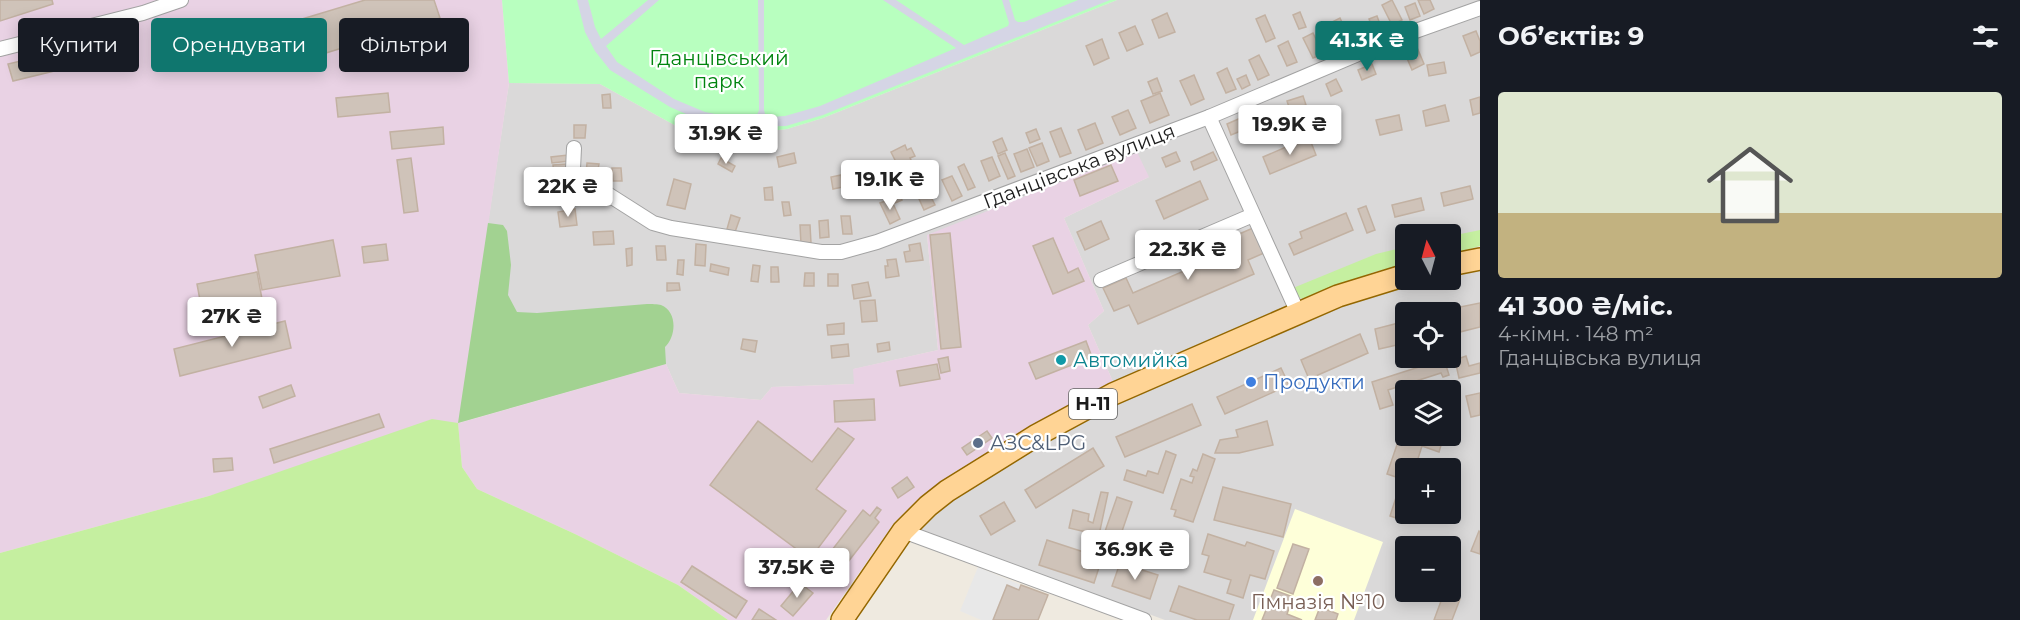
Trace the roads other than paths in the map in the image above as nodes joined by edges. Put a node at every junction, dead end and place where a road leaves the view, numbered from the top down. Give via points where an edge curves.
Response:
1 (182, 0) edge
2 (1480, 8) edge
3 (0, 49) edge
4 (1209, 117) junction
5 (574, 148) dead end
6 (1253, 215) junction
7 (1480, 259) edge
8 (1461, 263) edge
9 (1395, 279) edge
10 (1101, 280) dead end
11 (1298, 314) junction
12 (903, 531) junction
13 (842, 620) edge
14 (1144, 620) edge

1 - 3 street
2 - 4 street, Гданцівська вулиця via 1396,38
4 - 5 street, Гданцівська вулиця via 877,242 841,252 797,249 653,223 609,195 572,190
4 - 6 street
6 - 10 street
6 - 11 street
7 - 8 main road
9 - 11 main road, Н-11 via 1338,296
11 - 12 main road, Н-11 via 1075,413 946,491
12 - 13 main road, Н-11
12 - 14 street

